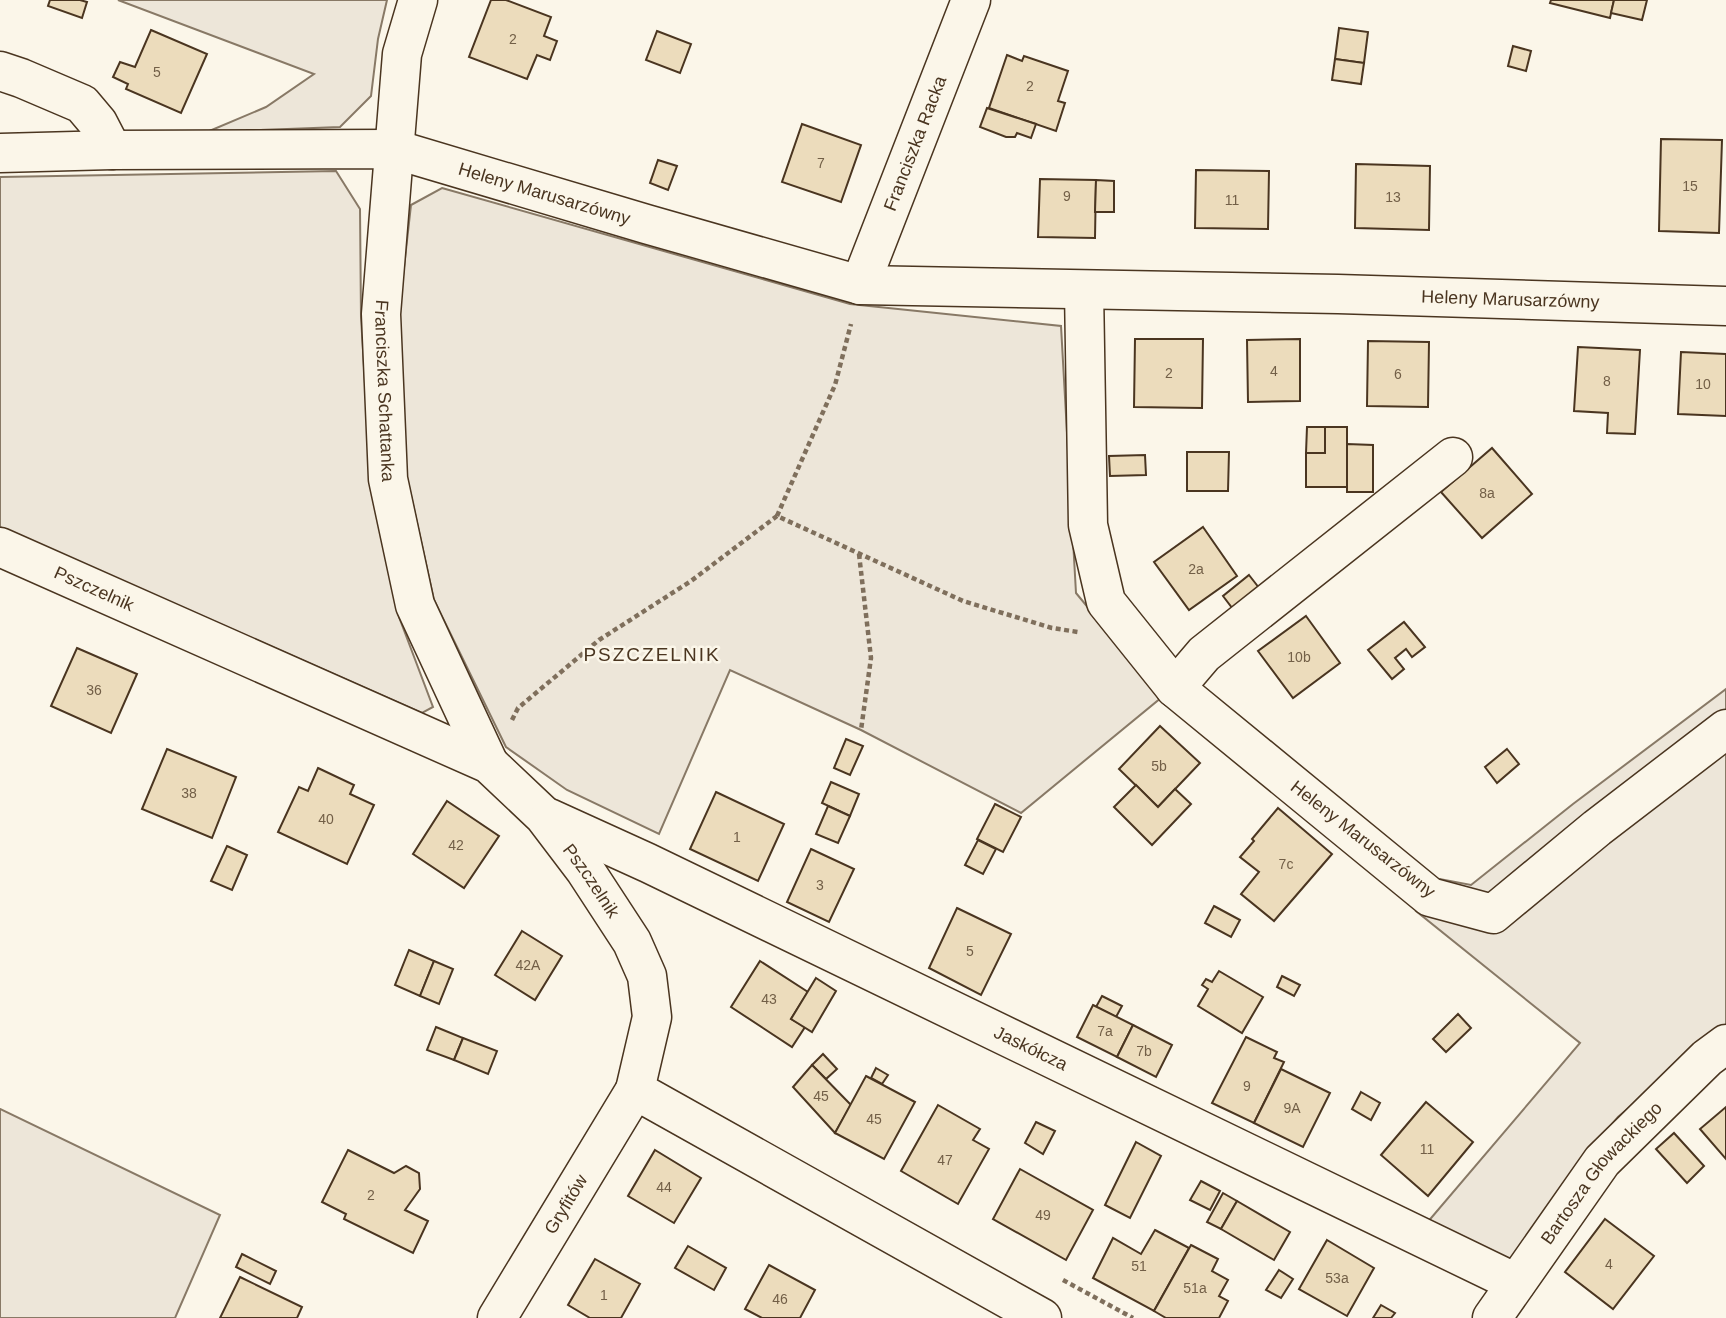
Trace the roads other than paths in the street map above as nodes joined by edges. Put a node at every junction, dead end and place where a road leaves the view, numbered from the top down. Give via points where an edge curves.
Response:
1 (418, 0) edge
2 (971, 0) edge
3 (0, 72) edge
4 (394, 149) junction
5 (112, 150) junction
6 (0, 153) edge
7 (860, 285) junction
8 (1084, 290) junction
9 (1726, 306) edge
10 (1453, 457) dead end
11 (0, 547) edge
12 (1175, 688) junction
13 (1726, 729) edge
14 (489, 764) junction
15 (544, 816) junction
16 (1726, 1044) edge
17 (635, 1090) junction
18 (1516, 1283) junction
19 (497, 1318) edge
20 (1042, 1318) edge
21 (1492, 1318) edge

1 - 4 street, Franciszka Schattanka via 402,54
2 - 7 street, Franciszka Racka
3 - 5 street via 82,104
4 - 5 street, Heleny Marusarzówny
4 - 7 street, Heleny Marusarzówny
4 - 14 street, Franciszka Schattanka via 381,314 388,479 415,605
5 - 6 street, Heleny Marusarzówny
7 - 8 street, Heleny Marusarzówny
8 - 9 street, Heleny Marusarzówny
8 - 12 street, Heleny Marusarzówny via 1088,525 1106,602
10 - 12 street via 1204,654
11 - 14 street, Pszczelnik
12 - 13 street, Heleny Marusarzówny via 1430,897 1493,914
14 - 15 street, Pszczelnik
15 - 17 street, Pszczelnik via 632,942 647,976 652,1017
15 - 18 street, Jaskółcza
16 - 18 street, Bartosza Głowackiego via 1602,1161
17 - 19 street, Gryfitów
17 - 20 street
18 - 21 street, Bartosza Głowackiego

